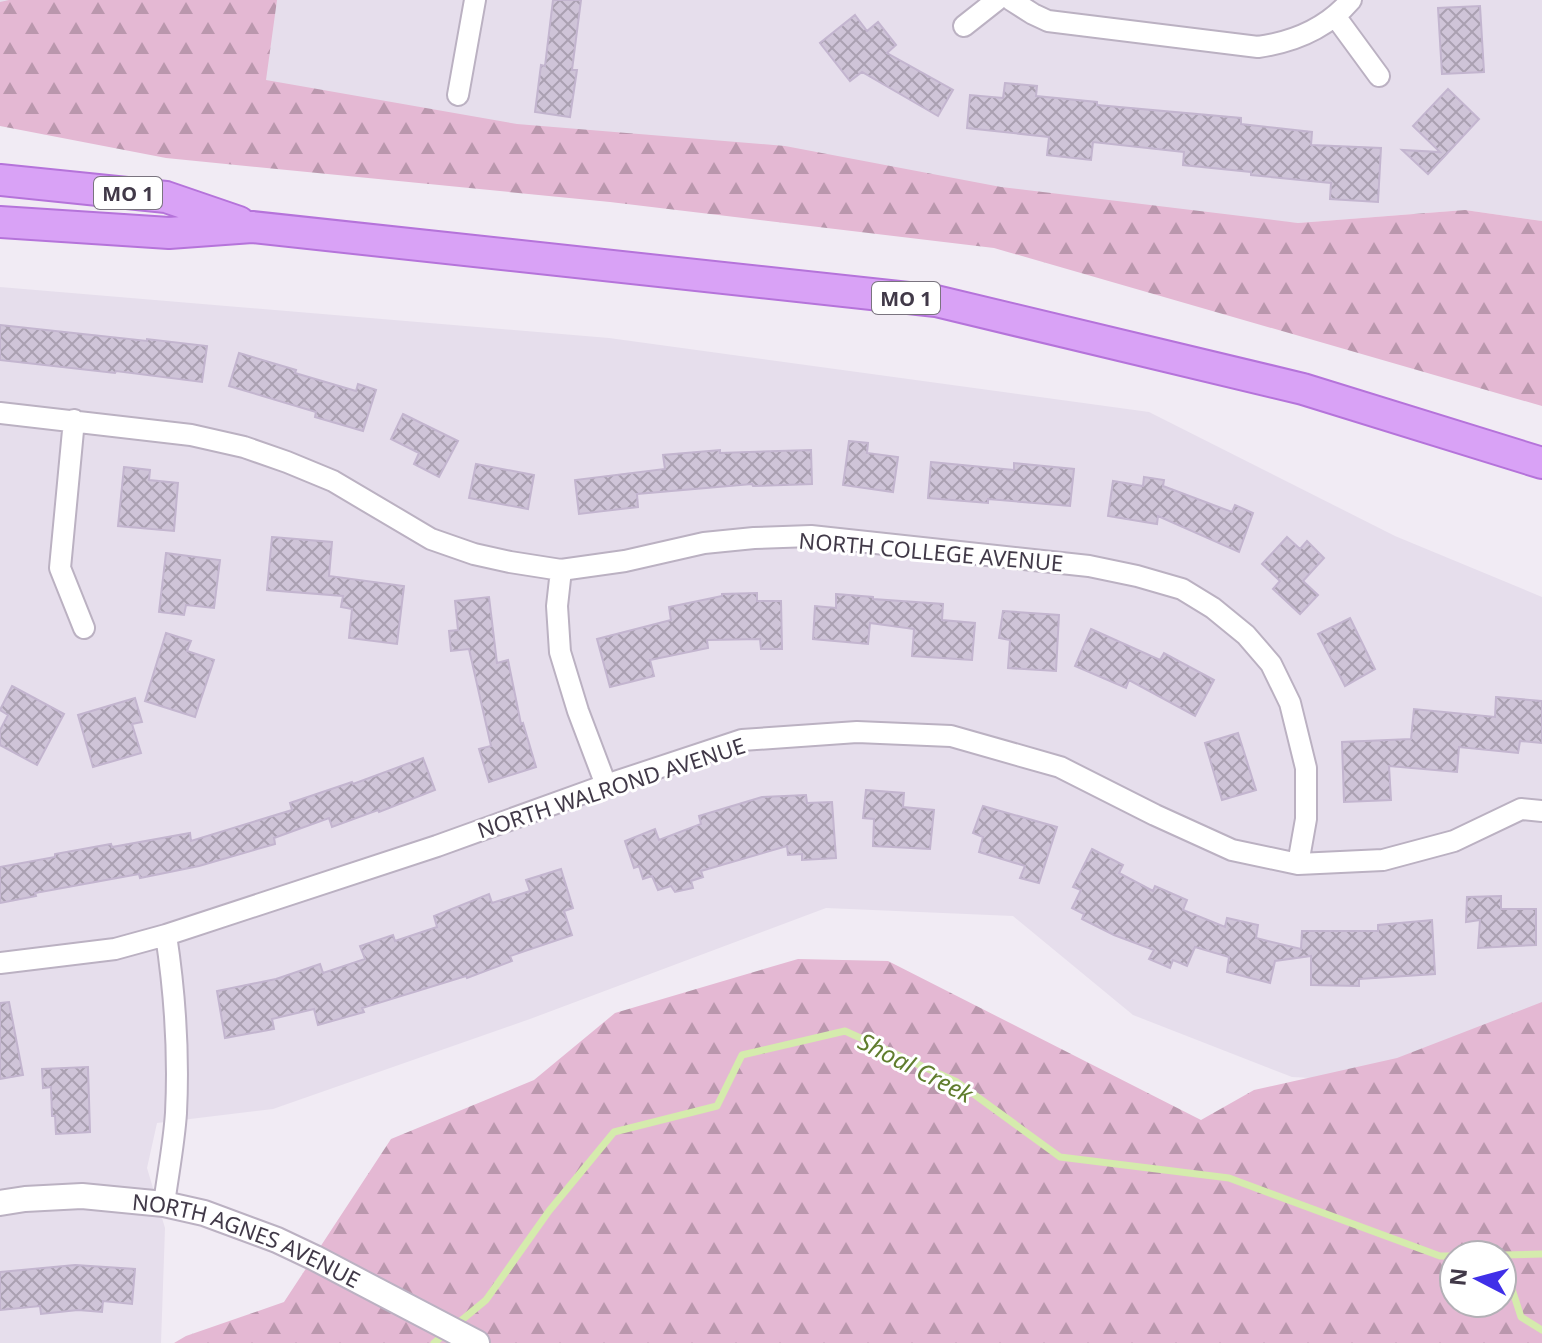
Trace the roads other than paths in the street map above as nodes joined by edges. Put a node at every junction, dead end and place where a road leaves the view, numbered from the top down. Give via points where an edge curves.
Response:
1 (475, 0) edge
2 (997, 0) edge
3 (1011, 0) edge
4 (1351, 0) edge
5 (1335, 16) junction
6 (964, 26) dead end
7 (1379, 76) dead end
8 (458, 95) dead end
9 (0, 180) edge
10 (0, 222) edge
11 (252, 227) junction
12 (0, 413) edge
13 (74, 420) junction
14 (1542, 463) edge
15 (561, 570) junction
16 (84, 628) dead end
17 (606, 785) junction
18 (1542, 811) edge
19 (1298, 864) junction
20 (166, 935) junction
21 (0, 963) edge
22 (0, 1203) edge
23 (164, 1204) junction
24 (477, 1343) edge

1 - 8 street
2 - 6 street
3 - 5 street via 1048,21 1258,47 1292,40
4 - 5 street
5 - 7 street
9 - 11 main road, MO 1 via 166,197
10 - 11 main road, MO 1 via 169,233
11 - 14 main road, MO 1 via 936,301 1303,389
12 - 13 street, NORTH COLLEGE AVENUE
13 - 15 street, NORTH COLLEGE AVENUE via 244,447 333,481 431,539 498,560
13 - 16 street via 60,568
15 - 17 street via 560,652
15 - 19 street, NORTH COLLEGE AVENUE via 704,543 811,536 1089,566 1182,589 1246,635 1271,664 1290,703 1306,768 1306,819
17 - 19 street, NORTH WALROND AVENUE via 742,740 857,732 951,736 1060,767 1232,850
17 - 20 street, NORTH WALROND AVENUE
18 - 19 street, NORTH WALROND AVENUE via 1521,809 1454,841 1383,860
20 - 21 street, NORTH WALROND AVENUE via 115,949
20 - 23 street via 177,1046 176,1115
22 - 23 street, NORTH AGNES AVENUE via 82,1196
23 - 24 street, NORTH AGNES AVENUE via 277,1240

